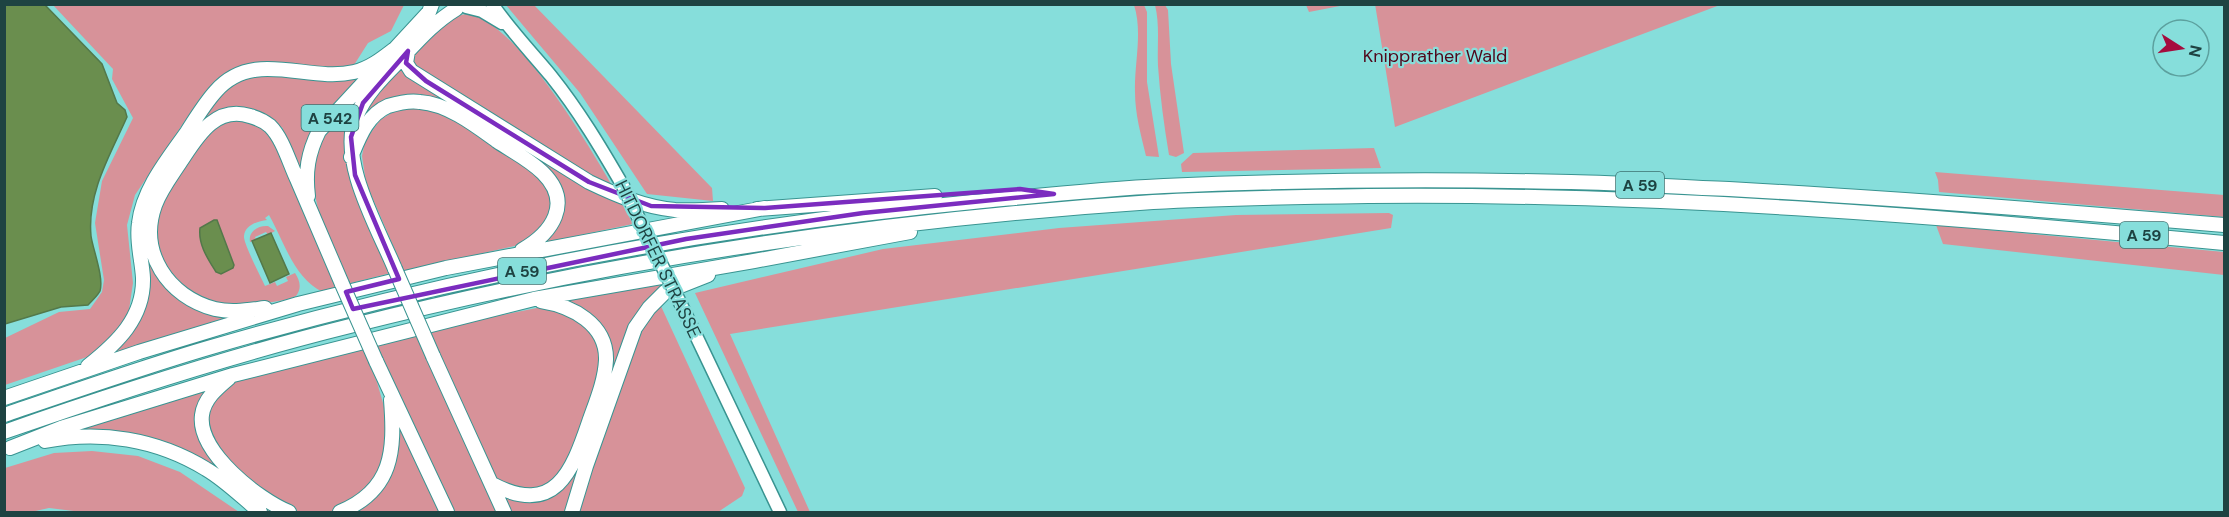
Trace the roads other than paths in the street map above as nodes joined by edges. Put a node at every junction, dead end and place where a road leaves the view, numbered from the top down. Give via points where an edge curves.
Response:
1 (432, 4) edge
2 (492, 4) edge
3 (459, 6) edge
4 (506, 25) junction
5 (403, 49) junction
6 (351, 157) junction
7 (1054, 194) junction
8 (765, 208) junction
9 (310, 210) junction
10 (974, 217) junction
11 (2224, 225) edge
12 (2224, 243) edge
13 (516, 254) junction
14 (754, 261) junction
15 (534, 299) junction
16 (298, 304) junction
17 (80, 372) junction
18 (233, 375) junction
19 (390, 392) junction
20 (4, 398) edge
21 (4, 415) edge
22 (4, 432) edge
23 (7, 449) edge
24 (492, 484) junction
25 (260, 513) edge
26 (289, 513) edge
27 (340, 513) edge
28 (447, 513) edge
29 (504, 513) edge
30 (572, 513) edge
31 (780, 513) edge

1 - 5 highway, A 542
2 - 4 main road, HITDORFER STRASSE
3 - 4 main road, HITDORFER STRASSE via 482,11
3 - 5 highway, A 542
4 - 31 main road, HITDORFER STRASSE, bridge via 579,113 623,186
5 - 6 highway, A 542 via 357,115
5 - 8 highway via 411,71 570,171 614,194 676,210
5 - 9 highway, A 542 via 319,131 307,165
5 - 17 highway via 354,72 255,69 235,76 217,89 156,177 145,200 139,223 143,279 136,315 121,338
6 - 13 highway via 365,126 386,107 420,102 455,114 543,173 557,197 554,222 546,233
6 - 24 highway, A 542, bridge via 395,269
7 - 8 highway via 1020,189
7 - 11 highway, A 59 via 1304,182 1577,182 1930,201
7 - 21 highway, A 59 via 863,213 686,239 536,267 209,348
8 - 13 highway
9 - 16 highway via 272,128 256,117 228,113 212,121 198,135 162,190 151,223 157,266 179,292 194,302 234,311
9 - 19 highway, A 542, bridge
10 - 12 highway, A 59 via 1158,202 1438,195 1833,209
10 - 14 highway
10 - 22 highway, A 59 via 687,254 424,308 206,366
13 - 16 highway
14 - 15 highway
14 - 30 highway via 665,292 649,308 635,328
15 - 18 highway
15 - 24 highway via 570,308 596,329 606,358 602,383 574,466 565,481 550,494 533,499 509,494
16 - 17 highway
17 - 20 highway
18 - 23 highway via 61,428
18 - 26 highway via 214,391 204,407 202,424 207,441 217,456 258,495
19 - 27 highway via 393,431 384,476 369,495
19 - 28 highway, A 542
23 - 25 highway via 81,436 116,437 156,445 208,470
24 - 29 highway, A 542

